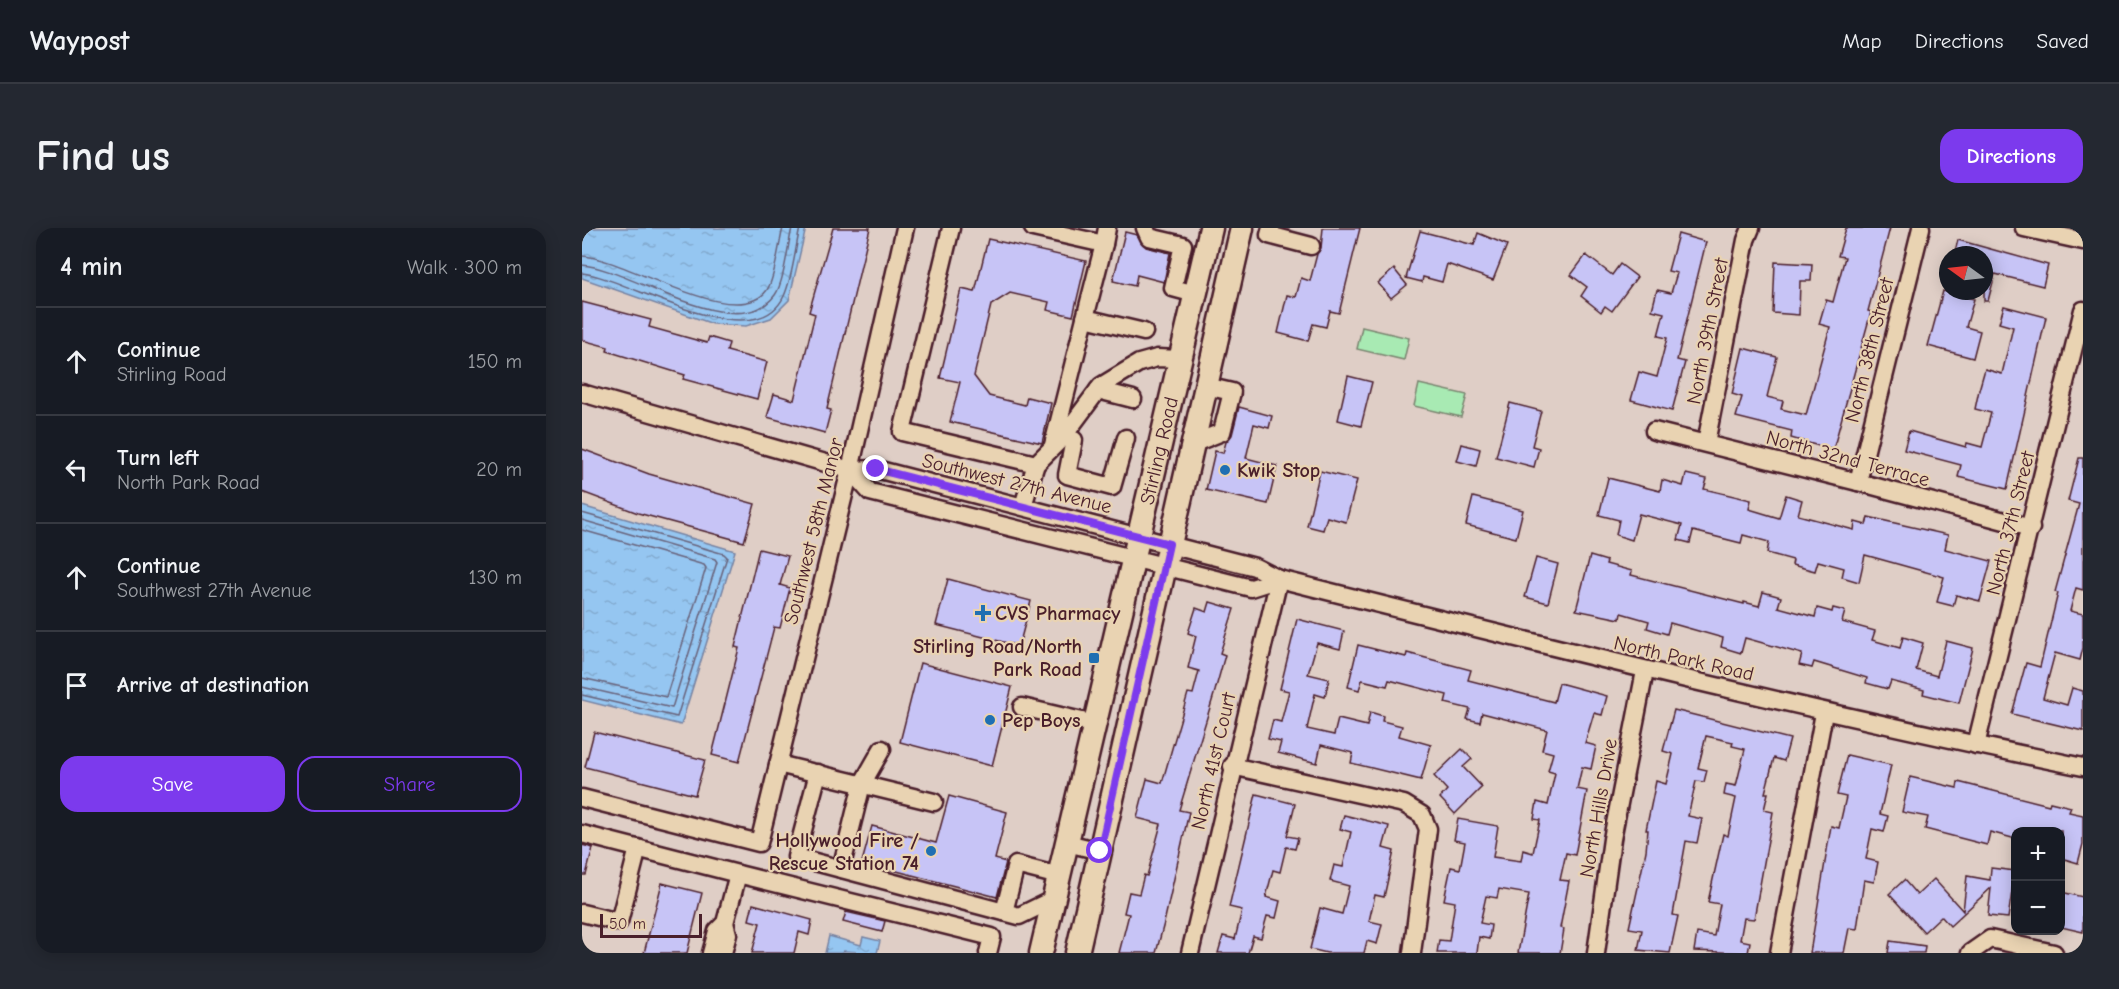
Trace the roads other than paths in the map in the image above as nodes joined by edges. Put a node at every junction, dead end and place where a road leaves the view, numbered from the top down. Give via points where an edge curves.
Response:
1 (905, 228) edge
2 (951, 228) edge
3 (1034, 228) edge
4 (1145, 228) edge
5 (1210, 228) edge
6 (1242, 228) edge
7 (1271, 228) edge
8 (1751, 228) edge
9 (1921, 228) edge
10 (2024, 228) edge
11 (1106, 236) edge
12 (2083, 241) edge
13 (1311, 246) dead end
14 (1195, 294) junction
15 (2083, 310) edge
16 (1085, 318) junction
17 (1144, 332) dead end
18 (1180, 359) junction
19 (1206, 386) junction
20 (1098, 390) junction
21 (582, 393) edge
22 (1132, 399) dead end
23 (1654, 431) dead end
24 (1126, 438) dead end
25 (1058, 442) junction
26 (1706, 443) junction
27 (1192, 444) junction
28 (1036, 464) junction
29 (850, 470) junction
30 (1858, 482) junction
31 (976, 494) junction
32 (1023, 506) junction
33 (946, 511) junction
34 (2031, 528) junction
35 (1138, 536) junction
36 (1169, 544) junction
37 (1134, 559) junction
38 (1164, 567) junction
39 (1279, 579) junction
40 (1645, 671) junction
41 (1022, 707) dead end
42 (1824, 713) junction
43 (1095, 724) junction
44 (1976, 745) junction
45 (882, 749) dead end
46 (778, 764) junction
47 (1232, 766) junction
48 (2083, 767) edge
49 (818, 773) junction
50 (862, 784) junction
51 (582, 798) edge
52 (934, 802) dead end
53 (582, 834) edge
54 (1067, 843) junction
55 (638, 848) junction
56 (1100, 851) junction
57 (841, 869) junction
58 (738, 874) junction
59 (1059, 876) junction
60 (1054, 899) junction
61 (1004, 912) junction
62 (582, 913) edge
63 (725, 923) junction
64 (1971, 952) edge
65 (711, 953) edge
66 (723, 953) edge
67 (988, 953) edge
68 (1041, 953) edge
69 (1077, 953) edge
70 (1190, 953) edge
71 (1412, 953) edge
72 (1596, 953) edge
73 (1779, 953) edge
74 (2054, 953) edge

1 - 29 street, Southwest 58th Manor
2 - 28 street via 902,432
3 - 11 street
4 - 14 street via 1149,237 1183,245 1173,288
5 - 14 main road, Stirling Road
6 - 19 main road, Stirling Road
7 - 13 street via 1269,235
8 - 26 street, North 39th Street
9 - 30 street, North 38th Street
10 - 12 street
11 - 16 street
14 - 18 main road, Stirling Road
15 - 34 street, North 37th Street
16 - 17 street
16 - 25 street
18 - 20 street via 1157,358 1139,363
18 - 35 main road, Stirling Road
19 - 27 main road, Stirling Road
19 - 27 street via 1232,392 1222,432
20 - 22 street
20 - 25 street
21 - 29 street, Southwest 27th Avenue
23 - 26 street, North 32nd Terrace
24 - 25 street via 1112,487 1067,475 1074,440
25 - 28 street
26 - 30 street, North 32nd Terrace
27 - 36 main road, Stirling Road
28 - 32 street
29 - 31 street, Southwest 27th Avenue via 876,469
29 - 33 street via 870,492
29 - 46 street, Southwest 58th Manor
30 - 34 street, North 32nd Terrace
31 - 32 street, Southwest 27th Avenue
31 - 33 street via 951,503
32 - 35 street, Southwest 27th Avenue
33 - 37 street
34 - 44 street, North 37th Street
35 - 36 street, North Park Road
35 - 37 main road, Stirling Road
36 - 38 main road, Stirling Road
36 - 39 street, North Park Road via 1255,567
37 - 38 street
37 - 43 main road, Stirling Road
38 - 39 street via 1251,588
38 - 56 main road, Stirling Road
39 - 40 street, North Park Road
39 - 47 street, North 41st Court
40 - 42 street, North Park Road
40 - 72 street, North Hills Drive via 1612,839
41 - 43 street
42 - 44 street, North Park Road
42 - 73 street
43 - 54 main road, Stirling Road
44 - 48 street, North Park Road
45 - 50 street
46 - 49 street
46 - 51 street, Southwest 58th Manor via 759,843
47 - 70 street, North 41st Court
47 - 71 street via 1404,804 1422,815 1428,829
49 - 50 street
49 - 57 street via 796,857
50 - 52 street
50 - 57 street
53 - 55 street
54 - 56 street
54 - 59 main road, Stirling Road
55 - 58 street
55 - 62 street via 619,922
56 - 69 main road, Stirling Road
57 - 61 street
58 - 63 street
58 - 67 street via 992,937
59 - 60 main road, Stirling Road
59 - 61 street via 1016,865
60 - 61 street via 1019,915
60 - 68 main road, Stirling Road
63 - 65 street via 717,931
63 - 66 street via 728,933
64 - 74 street via 1990,939

